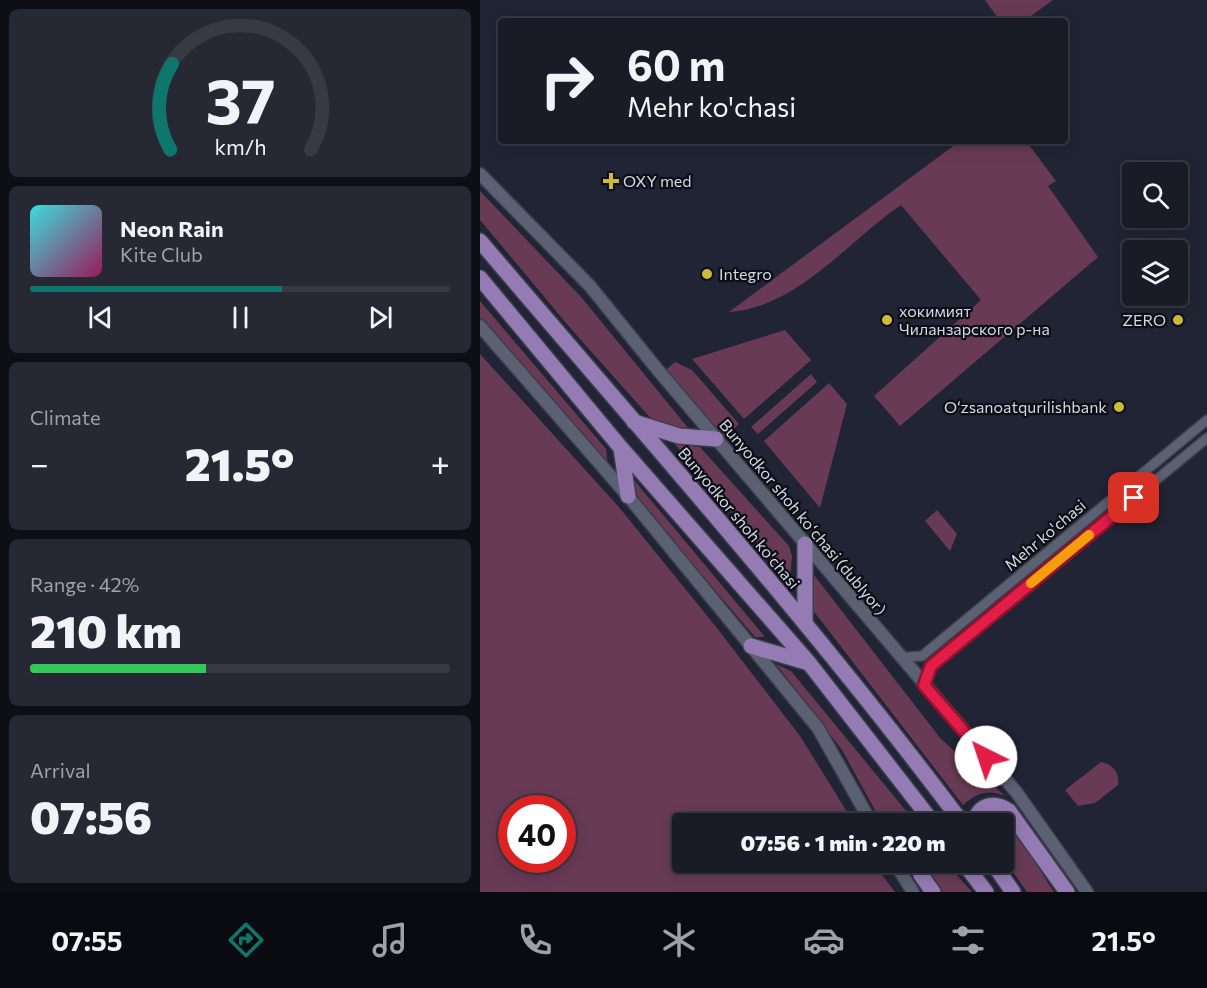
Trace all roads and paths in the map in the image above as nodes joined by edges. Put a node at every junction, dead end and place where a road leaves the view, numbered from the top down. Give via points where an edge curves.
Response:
1 (480, 174) edge
2 (480, 241) edge
3 (480, 278) edge
4 (480, 326) edge
5 (1207, 420) edge
6 (634, 422) junction
7 (1207, 438) edge
8 (716, 439) junction
9 (621, 448) junction
10 (628, 496) junction
11 (805, 544) junction
12 (805, 622) junction
13 (751, 646) junction
14 (897, 654) junction
15 (922, 656) junction
16 (809, 663) junction
17 (931, 666) junction
18 (924, 685) junction
19 (866, 813) edge
20 (925, 813) edge
21 (955, 813) edge
22 (978, 813) edge
23 (1010, 813) edge
24 (1014, 818) edge
25 (901, 873) edge
26 (921, 873) edge
27 (971, 873) edge
28 (1000, 873) edge
29 (913, 892) edge
30 (933, 892) edge
31 (986, 892) edge
32 (1013, 892) edge
33 (1067, 892) edge
34 (1087, 892) edge

1 - 8 street, Bunyodkor shoh koʻchasi (dublyor) via 590,286
2 - 6 main road, Bunyodkor shoh ko'chasi
3 - 9 main road
4 - 10 street
5 - 15 street, Mehr ko'chasi
6 - 8 main road via 679,436
6 - 12 main road, Bunyodkor shoh ko'chasi
7 - 17 street, Mehr ko'chasi
8 - 11 street, Bunyodkor shoh koʻchasi (dublyor)
9 - 10 main road
9 - 16 main road
10 - 13 street
11 - 12 main road
11 - 14 street, Bunyodkor shoh koʻchasi (dublyor)
12 - 21 main road, Bunyodkor shoh ko'chasi
13 - 16 main road
13 - 19 street via 818,728
14 - 15 street
14 - 18 street, Bunyodkor shoh koʻchasi (dublyor)
15 - 17 street
16 - 20 main road
17 - 18 street
18 - 34 street, Bunyodkor shoh koʻchasi (dublyor) via 1017,793
22 - 23 main road via 986,806 997,805
24 - 33 main road
25 - 29 street
26 - 30 main road
27 - 31 main road
28 - 32 main road

